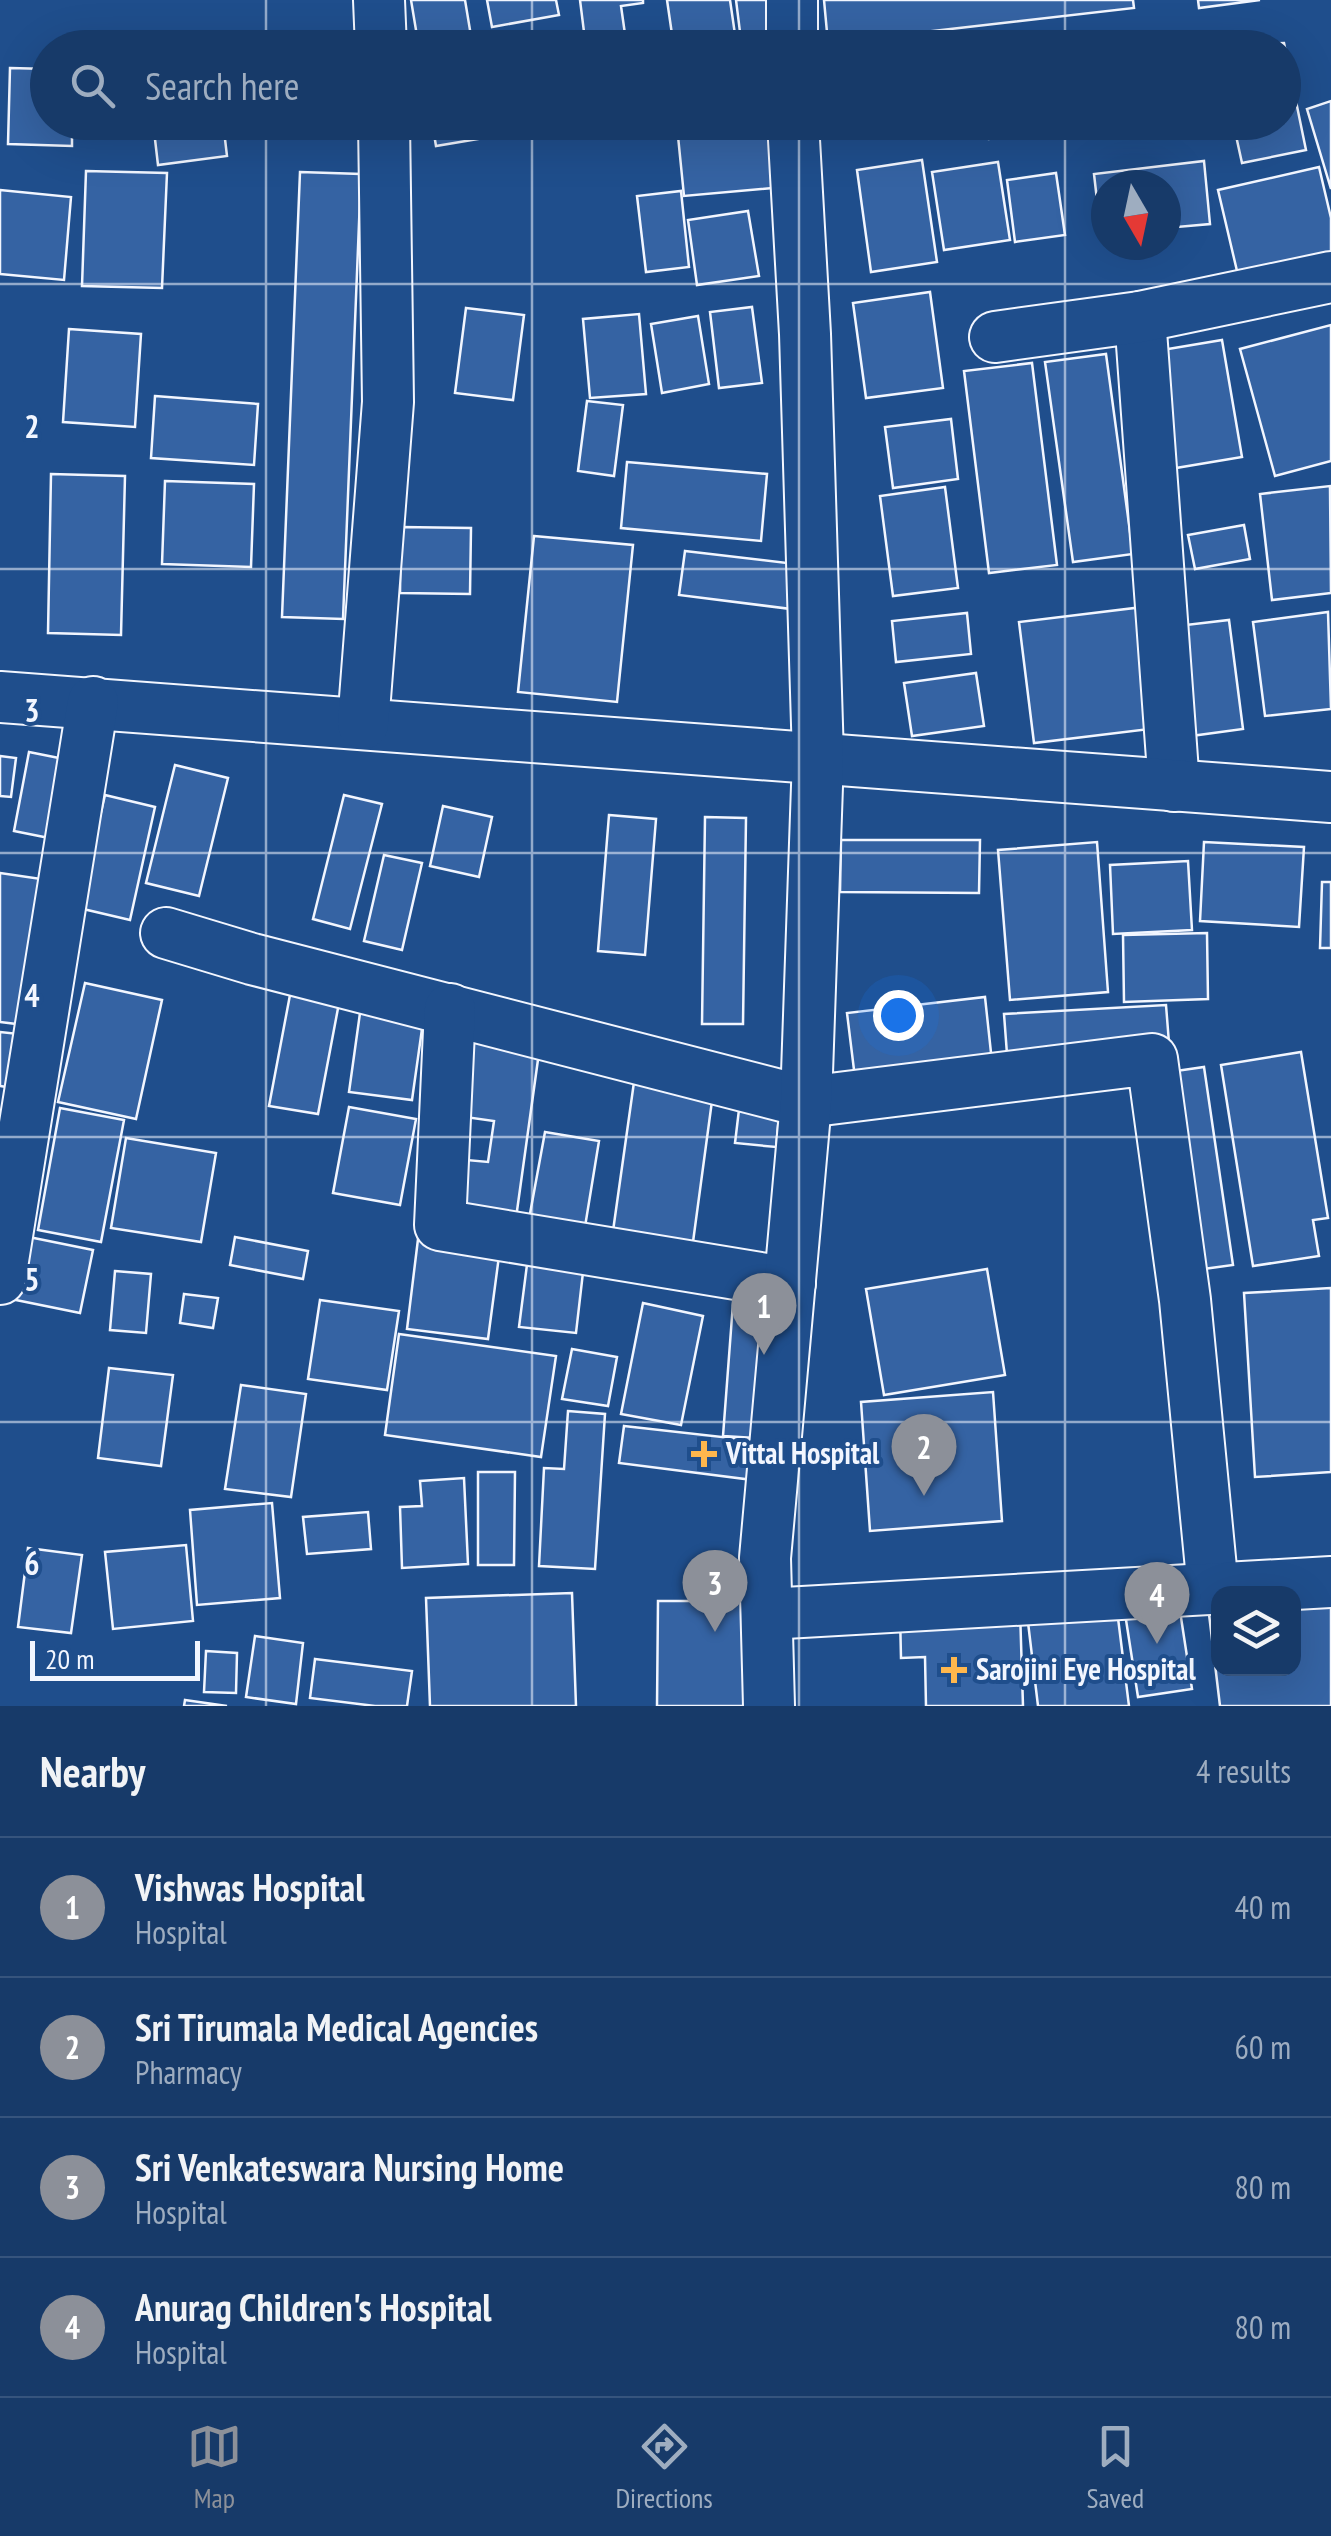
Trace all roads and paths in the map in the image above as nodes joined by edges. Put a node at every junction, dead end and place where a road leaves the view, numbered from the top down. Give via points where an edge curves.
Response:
1 (379, 0) edge
2 (792, 0) edge
3 (380, 30) edge
4 (792, 30) edge
5 (384, 140) edge
6 (794, 140) edge
7 (1331, 277) edge
8 (1140, 317) junction
9 (995, 337) dead end
10 (0, 698) edge
11 (93, 702) junction
12 (362, 724) junction
13 (818, 757) junction
14 (1174, 786) junction
15 (1331, 798) edge
16 (166, 933) dead end
17 (450, 1009) junction
18 (806, 1102) junction
19 (0, 1279) edge
20 (790, 1283) junction
21 (1331, 1582) edge
22 (1213, 1586) edge
23 (1264, 1586) edge
24 (1211, 1589) edge
25 (767, 1614) junction
26 (769, 1706) edge

1 - 3 street
2 - 4 street
5 - 12 street via 388,402
6 - 13 street
7 - 8 street
8 - 9 street
8 - 14 street
10 - 11 street
11 - 12 street
11 - 19 street
12 - 13 street
13 - 14 street
13 - 18 street
14 - 15 street
16 - 17 street
17 - 18 street
17 - 20 street via 440,1225
18 - 20 street
18 - 22 street via 1152,1059 1185,1300
20 - 25 street via 765,1558
21 - 23 street
24 - 25 street
25 - 26 street

